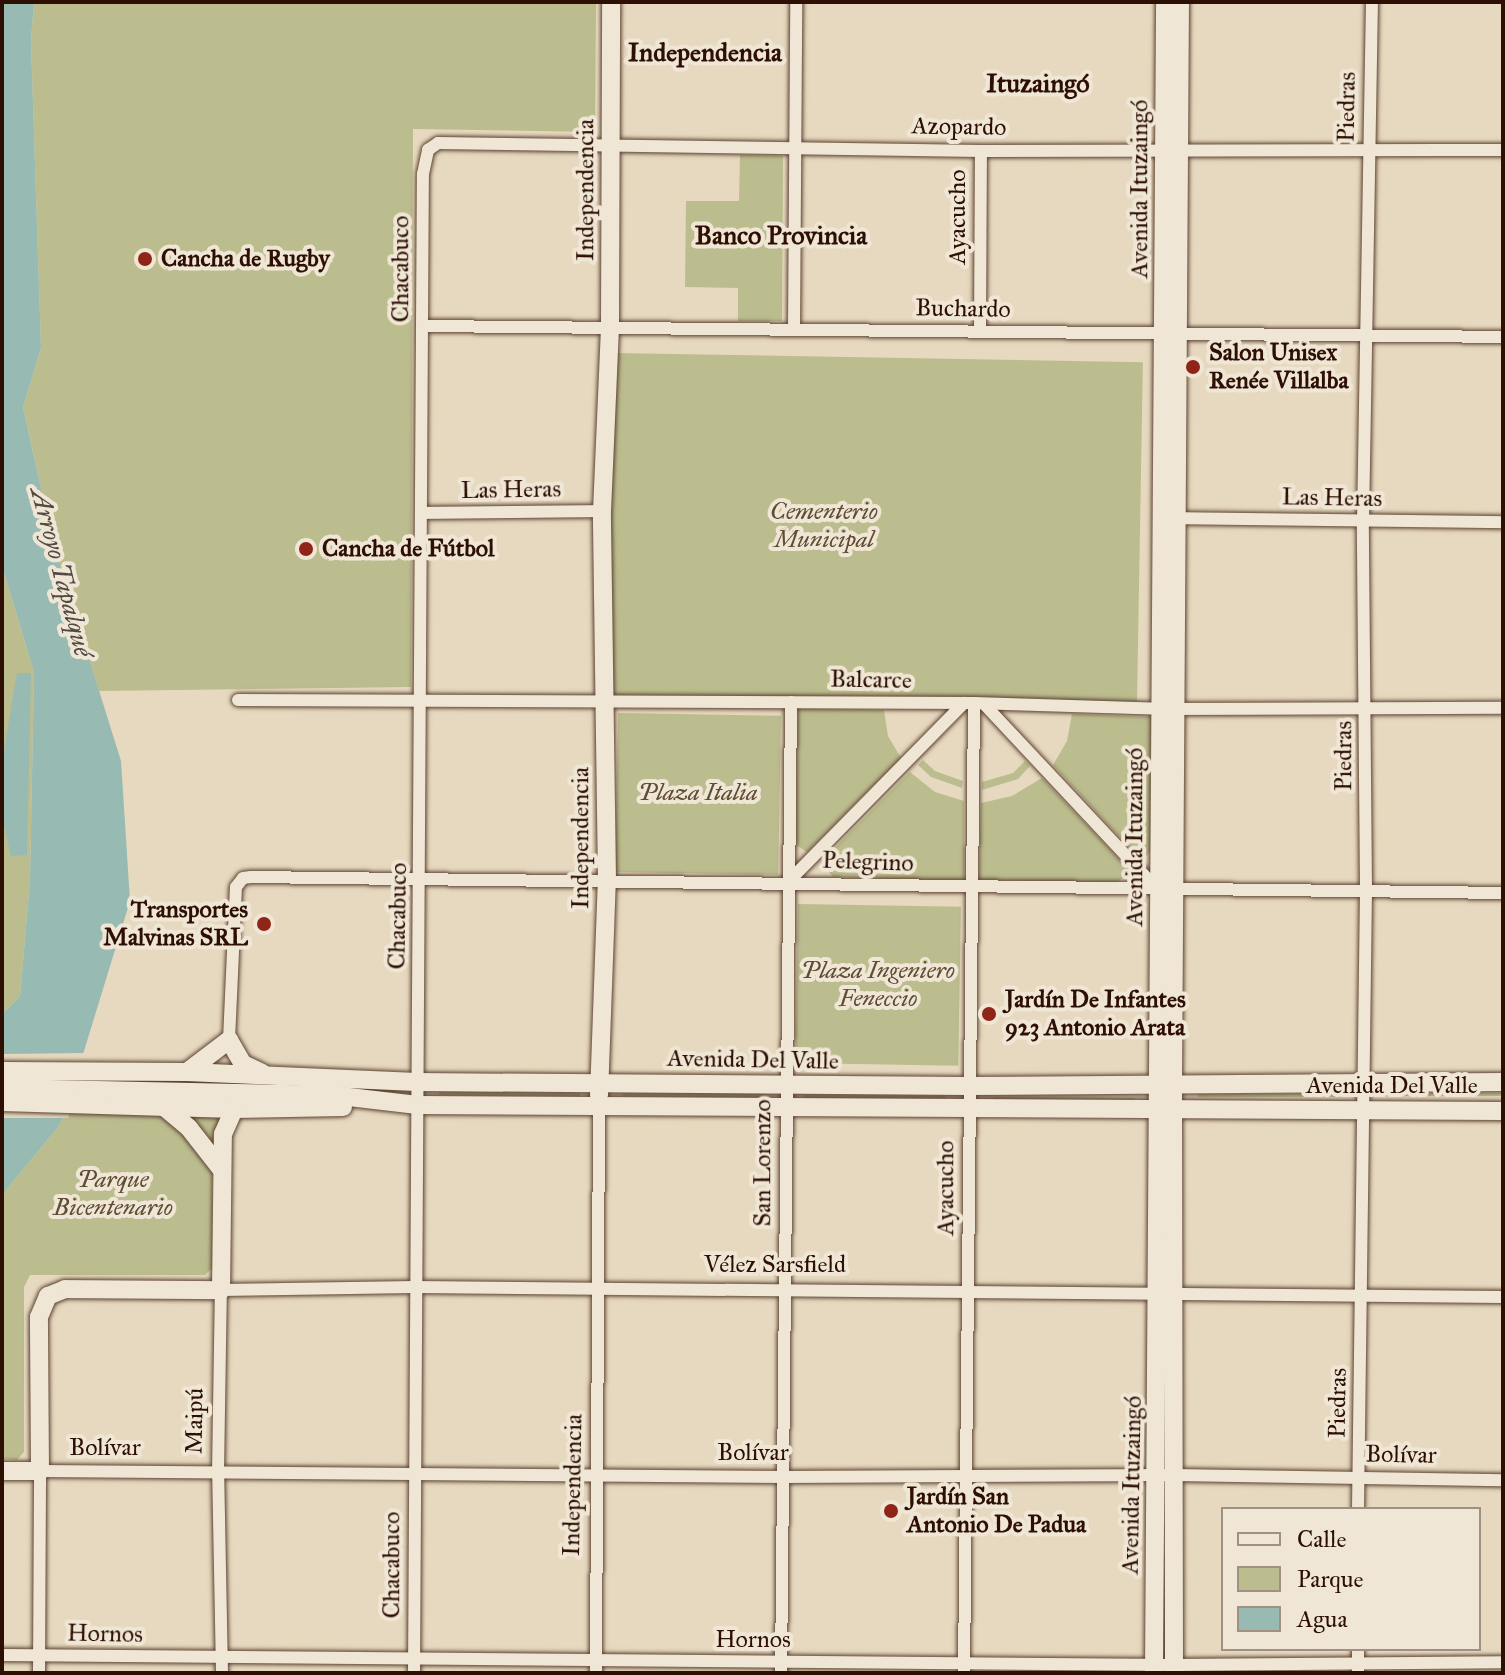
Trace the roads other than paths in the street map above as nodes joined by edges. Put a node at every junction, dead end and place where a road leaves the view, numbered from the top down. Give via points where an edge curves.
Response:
1 (611, 2) edge
2 (796, 2) edge
3 (1165, 2) edge
4 (1180, 2) edge
5 (1372, 2) edge
6 (610, 145) junction
7 (797, 145) junction
8 (1368, 148) junction
9 (1171, 150) junction
10 (1503, 150) edge
11 (981, 151) junction
12 (425, 161) joint
13 (424, 326) junction
14 (610, 326) junction
15 (794, 329) junction
16 (980, 331) junction
17 (1170, 332) junction
18 (1367, 335) junction
19 (1503, 337) edge
20 (602, 511) junction
21 (422, 513) junction
22 (1169, 518) junction
23 (1363, 521) junction
24 (1503, 522) edge
25 (422, 699) junction
26 (238, 700) dead end
27 (603, 701) junction
28 (791, 702) junction
29 (974, 704) junction
30 (1168, 707) junction
31 (1366, 707) junction
32 (1503, 708) edge
33 (421, 877) junction
34 (607, 880) junction
35 (789, 881) junction
36 (972, 888) junction
37 (1166, 890) junction
38 (1366, 890) junction
39 (1503, 893) edge
40 (229, 1040) junction
41 (2, 1071) edge
42 (187, 1072) junction
43 (268, 1076) junction
44 (1363, 1081) junction
45 (417, 1082) junction
46 (1503, 1082) edge
47 (599, 1083) junction
48 (1164, 1083) junction
49 (785, 1085) junction
50 (968, 1086) junction
51 (2, 1088) edge
52 (92, 1088) junction
53 (2, 1102) edge
54 (417, 1105) junction
55 (163, 1106) junction
56 (599, 1106) junction
57 (785, 1107) junction
58 (968, 1108) junction
59 (234, 1109) junction
60 (1165, 1109) junction
61 (1362, 1110) junction
62 (1503, 1111) edge
63 (221, 1169) junction
64 (415, 1287) junction
65 (599, 1288) junction
66 (785, 1289) junction
67 (221, 1290) junction
68 (968, 1291) junction
69 (1166, 1292) junction
70 (1362, 1294) junction
71 (1503, 1297) edge
72 (2, 1471) edge
73 (40, 1471) junction
74 (218, 1473) junction
75 (414, 1474) junction
76 (597, 1476) junction
77 (1165, 1476) junction
78 (783, 1477) junction
79 (969, 1477) junction
80 (1358, 1478) junction
81 (1503, 1480) edge
82 (1358, 1507) edge
83 (2, 1655) edge
84 (40, 1655) junction
85 (222, 1658) junction
86 (1358, 1661) edge
87 (1503, 1662) edge
88 (414, 1666) edge
89 (596, 1667) edge
90 (781, 1668) edge
91 (964, 1668) edge
92 (1154, 1669) edge
93 (1174, 1669) edge
94 (39, 1673) edge
95 (222, 1673) edge

1 - 6 main road, Independencia
2 - 7 street
3 - 9 main road, Avenida Ituzaingó
4 - 9 main road, Avenida Ituzaingó
5 - 8 street, Piedras
6 - 7 street, Azopardo
6 - 12 street, Azopardo via 438,143 428,150
6 - 14 main road, Independencia
7 - 11 street, Azopardo
7 - 15 street
8 - 9 street, Azopardo
8 - 10 street, Azopardo
8 - 18 street, Piedras
9 - 11 street, Azopardo
9 - 17 main road, Avenida Ituzaingó
11 - 16 street, Ayacucho
12 - 13 street, Chacabuco
13 - 14 street, Buchardo
13 - 21 street, Chacabuco
14 - 15 street, Buchardo
14 - 20 main road, Independencia
15 - 16 street, Buchardo
16 - 17 street, Buchardo
17 - 18 street, Buchardo
17 - 22 main road, Avenida Ituzaingó
18 - 19 street, Buchardo
18 - 23 street, Piedras
20 - 21 street, Las Heras
20 - 27 main road, Independencia
21 - 25 street, Chacabuco
22 - 23 street, Las Heras
22 - 30 main road, Avenida Ituzaingó
23 - 24 street, Las Heras
23 - 31 street, Piedras
25 - 26 street, Balcarce
25 - 27 street, Balcarce
25 - 33 street, Chacabuco
27 - 28 street, Balcarce
27 - 34 main road, Independencia
28 - 29 street, Balcarce
28 - 35 street, San Lorenzo
29 - 30 street, Balcarce
29 - 35 street
29 - 36 street, Ayacucho
29 - 37 street
30 - 31 street, Balcarce
30 - 37 main road, Avenida Ituzaingó
31 - 32 street, Balcarce
31 - 38 street, Piedras
33 - 34 street, Pelegrino
33 - 40 street, Pelegrino via 243,878 236,887
33 - 45 street, Chacabuco
34 - 35 street, Pelegrino
34 - 47 main road, Independencia
35 - 36 street, Pelegrino
35 - 49 street, San Lorenzo
36 - 37 street, Pelegrino
36 - 50 street, Ayacucho
37 - 38 street, Pelegrino
37 - 48 main road, Avenida Ituzaingó
38 - 39 street, Pelegrino
38 - 44 street, Piedras
40 - 42 main road
40 - 43 main road via 243,1064
41 - 52 main road, Avenida Del Valle
42 - 43 main road, Avenida Del Valle
42 - 52 main road, Avenida Del Valle
43 - 45 main road, Avenida Del Valle
44 - 46 main road, Avenida Del Valle
44 - 48 main road, Avenida Del Valle
44 - 61 street, Piedras
45 - 47 main road, Avenida Del Valle
45 - 54 street, Chacabuco
47 - 49 main road, Avenida Del Valle
47 - 56 main road, Independencia
48 - 50 main road, Avenida Del Valle
48 - 60 main road, Avenida Ituzaingó
49 - 50 main road, Avenida Del Valle
49 - 57 street, San Lorenzo
50 - 58 street, Ayacucho
51 - 52 main road, Avenida Del Valle
52 - 53 main road, Avenida Del Valle
52 - 54 main road, Avenida Del Valle via 332,1095
52 - 55 main road, Avenida Del Valle
54 - 56 main road, Avenida Del Valle
54 - 59 main road, Avenida Del Valle
54 - 64 street, Chacabuco
55 - 59 main road, Avenida Del Valle
55 - 63 main road via 189,1128
56 - 57 main road, Avenida Del Valle
56 - 65 street, Independencia
57 - 58 main road, Avenida Del Valle
57 - 66 street, San Lorenzo
58 - 60 main road, Avenida Del Valle
58 - 68 street, Ayacucho
59 - 63 main road, Maipú via 223,1134
60 - 61 main road, Avenida Del Valle
60 - 69 main road, Avenida Ituzaingó
61 - 62 main road, Avenida Del Valle
61 - 70 street, Piedras
63 - 67 main road, Maipú
64 - 65 street, Vélez Sarsfield
64 - 67 street, Vélez Sarsfield
64 - 75 street, Chacabuco
65 - 66 street, Vélez Sarsfield
65 - 76 street, Independencia
66 - 68 street, Vélez Sarsfield
66 - 78 street, San Lorenzo
67 - 73 main road, Vélez Sarsfield via 65,1289 48,1296 39,1317
67 - 74 street, Maipú
68 - 69 street, Vélez Sarsfield
68 - 79 street, Ayacucho
69 - 70 street, Vélez Sarsfield
69 - 77 main road, Avenida Ituzaingó
70 - 71 street, Vélez Sarsfield
70 - 80 street, Piedras
72 - 73 main road, Bolívar
73 - 74 street, Bolívar
73 - 84 street
74 - 75 street, Bolívar
74 - 85 street, Maipú
75 - 76 street, Bolívar
75 - 88 street, Chacabuco
76 - 78 street, Bolívar
76 - 89 street, Independencia
77 - 79 street, Bolívar
77 - 80 street, Bolívar
77 - 92 main road, Avenida Ituzaingó
77 - 93 main road, Avenida Ituzaingó
78 - 79 street, Bolívar
78 - 90 street, San Lorenzo
79 - 91 street, Ayacucho
80 - 81 street, Bolívar
80 - 82 street, Piedras
83 - 84 street, Hornos
84 - 85 street, Hornos
84 - 94 street
85 - 88 street, Hornos
85 - 95 street, Maipú
86 - 87 street, Hornos
86 - 93 street, Hornos
88 - 89 street, Hornos
89 - 90 street, Hornos
90 - 91 street, Hornos
91 - 92 street, Hornos
92 - 93 street, Hornos

